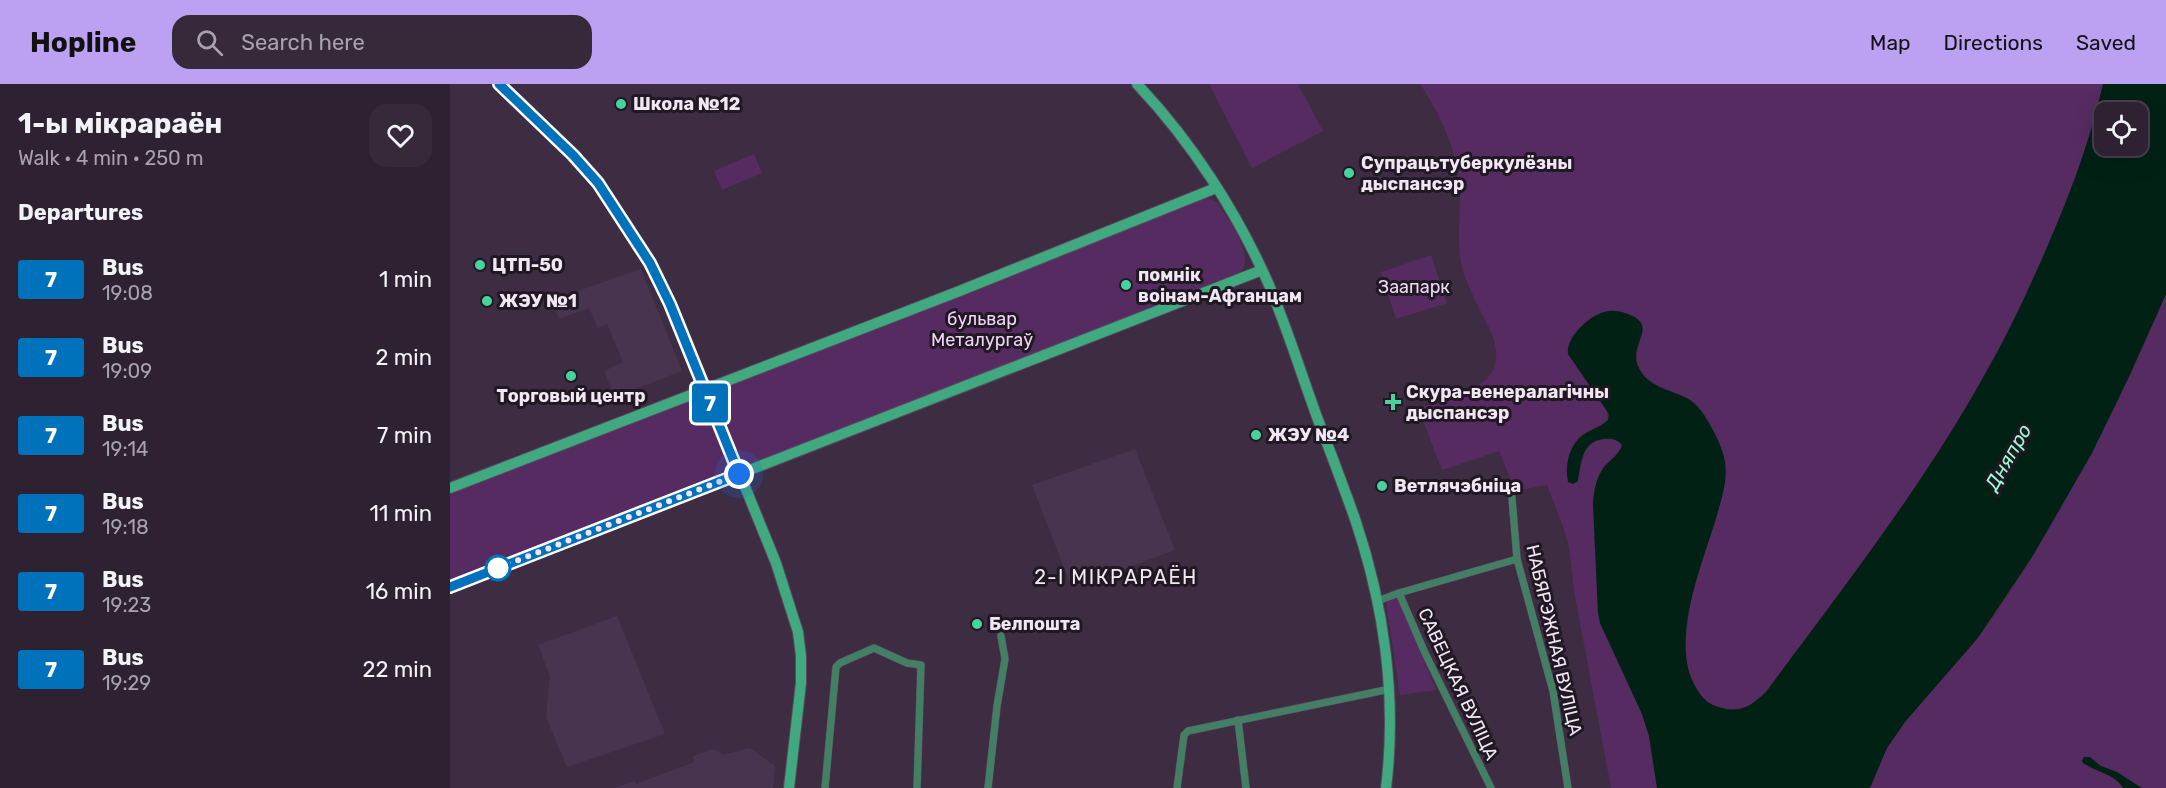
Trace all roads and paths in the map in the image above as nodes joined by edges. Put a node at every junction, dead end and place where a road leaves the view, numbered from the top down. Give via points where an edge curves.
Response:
1 (499, 84) edge
2 (1137, 84) edge
3 (1216, 188) junction
4 (1262, 270) junction
5 (704, 389) junction
6 (739, 474) junction
7 (450, 488) edge
8 (1512, 498) dead end
9 (1517, 559) junction
10 (450, 587) edge
11 (1399, 593) junction
12 (1377, 602) junction
13 (1001, 636) dead end
14 (1390, 690) junction
15 (1238, 720) junction
16 (789, 788) edge
17 (825, 788) edge
18 (917, 788) edge
19 (988, 788) edge
20 (1177, 788) edge
21 (1246, 788) edge
22 (1386, 788) edge
23 (1491, 788) edge
24 (1568, 788) edge

1 - 5 main road via 598,183 659,280
2 - 3 main road via 1175,125
3 - 4 main road
3 - 5 main road
4 - 6 main road
4 - 12 main road via 1355,520
5 - 6 main road
5 - 7 main road
6 - 10 main road
6 - 16 main road via 776,563 800,644 801,683
8 - 9 street, НАБЯРЭЖНАЯ ВУЛІЦА
9 - 11 street
9 - 24 street, НАБЯРЭЖНАЯ ВУЛІЦА via 1553,691
11 - 12 street
11 - 23 street, САВЕЦКАЯ ВУЛІЦА
12 - 14 main road
13 - 19 street via 1005,659
14 - 15 street
14 - 22 main road via 1391,747
15 - 20 street via 1193,729 1184,735
15 - 21 street
17 - 18 street via 836,668 874,648 921,665

